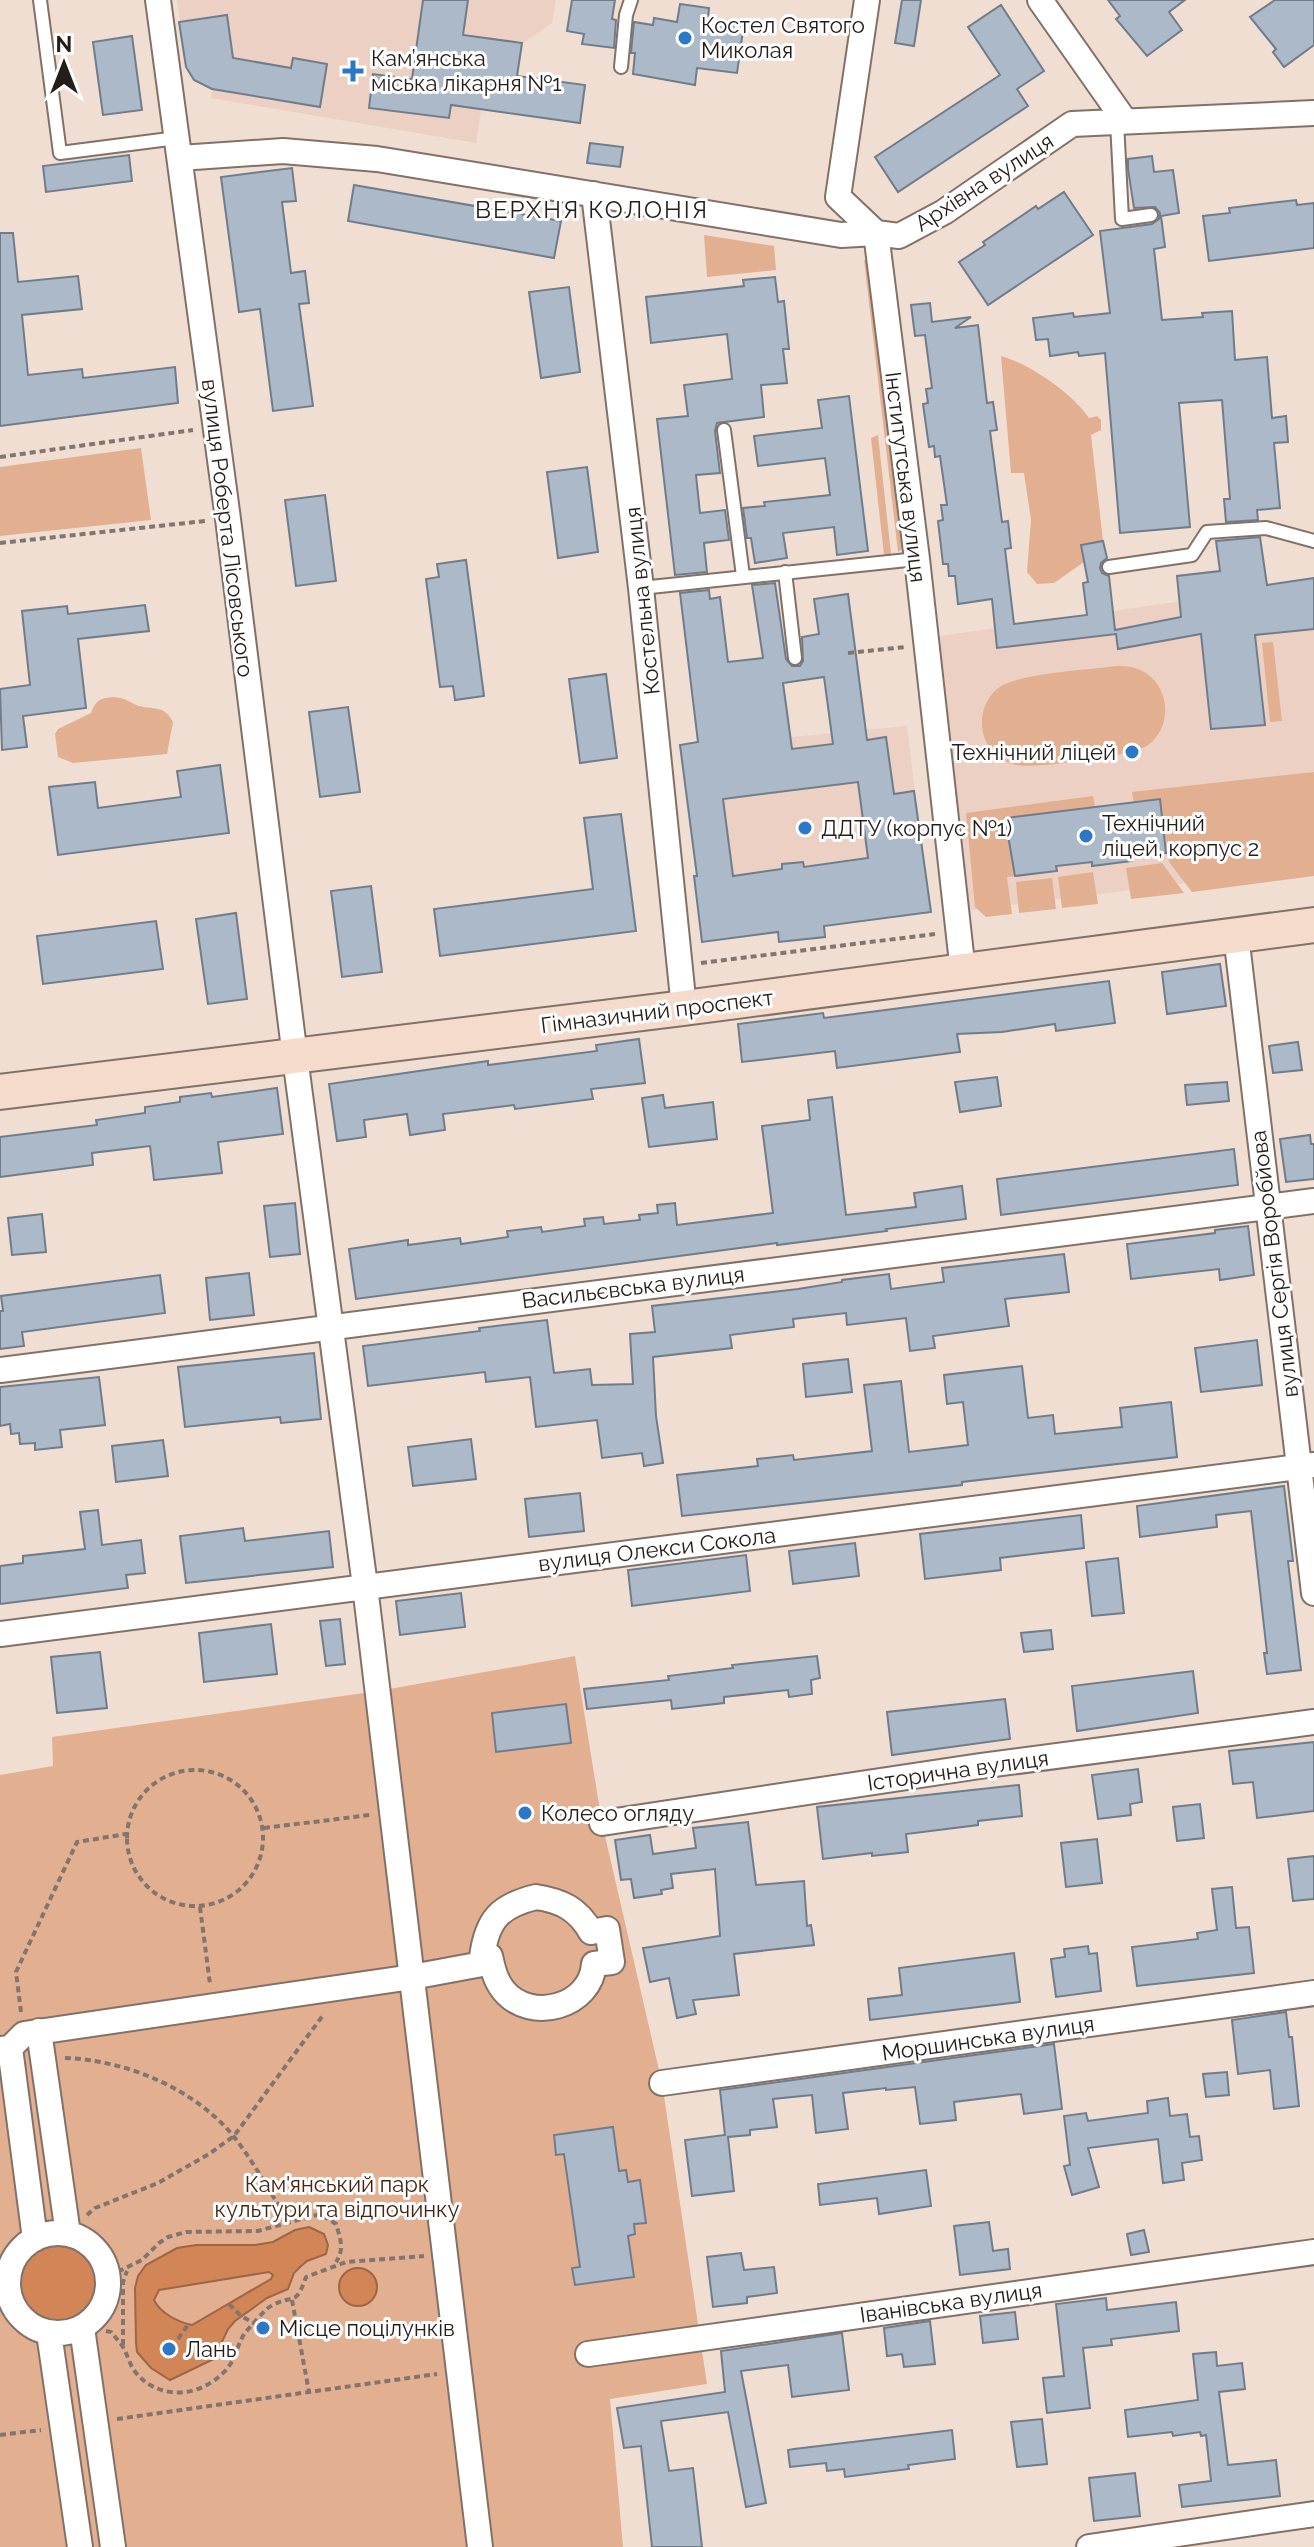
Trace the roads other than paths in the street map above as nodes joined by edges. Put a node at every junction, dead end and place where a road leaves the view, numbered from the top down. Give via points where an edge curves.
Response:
1 (40, 0) edge
2 (158, 0) edge
3 (631, 0) edge
4 (867, 0) edge
5 (1040, 0) edge
6 (621, 67) dead end
7 (1314, 113) edge
8 (1121, 121) junction
9 (179, 148) junction
10 (594, 194) junction
11 (1151, 215) dead end
12 (876, 233) junction
13 (724, 430) dead end
14 (1314, 541) edge
15 (917, 559) junction
16 (1109, 567) dead end
17 (785, 572) junction
18 (743, 576) junction
19 (641, 588) junction
20 (795, 658) dead end
21 (1314, 925) edge
22 (1236, 935) junction
23 (963, 972) junction
24 (684, 1008) junction
25 (295, 1057) junction
26 (0, 1092) edge
27 (1314, 1201) edge
28 (1267, 1207) junction
29 (332, 1326) junction
30 (0, 1370) edge
31 (1306, 1466) edge
32 (365, 1586) junction
33 (1314, 1593) edge
34 (0, 1634) edge
35 (1314, 1722) edge
36 (602, 1823) dead end
37 (486, 1957) junction
38 (412, 1977) junction
39 (1314, 1993) edge
40 (18, 2040) edge
41 (662, 2083) dead end
42 (68, 2234) junction
43 (35, 2239) junction
44 (1314, 2252) edge
45 (4, 2292) edge
46 (83, 2327) junction
47 (49, 2333) junction
48 (588, 2354) dead end
49 (1314, 2514) edge
50 (80, 2547) edge
51 (113, 2547) edge
52 (480, 2547) edge
53 (1089, 2547) edge

1 - 9 lane via 60,153
2 - 9 street, вулиця Роберта Лісовського
3 - 6 lane
4 - 12 street via 838,197
5 - 8 street
7 - 8 street, Архівна вулиця
8 - 11 lane via 1122,219
8 - 12 street, Архівна вулиця via 1072,124 944,212 899,236
9 - 10 street, Архівна вулиця via 362,157
9 - 25 street, вулиця Роберта Лісовського
10 - 12 street, Архівна вулиця via 841,235
10 - 19 street, Костельна вулиця
12 - 15 street, Інститутська вулиця
13 - 18 lane
14 - 16 lane via 1266,528 1207,532 1192,555
15 - 17 lane
15 - 23 street, Інститутська вулиця
17 - 18 lane
17 - 20 lane
18 - 19 lane
19 - 24 street, Костельна вулиця
21 - 22 main road, Гімназичний проспект
22 - 23 main road, Гімназичний проспект
22 - 28 street, вулиця Сергія Воробйова
23 - 24 main road, Гімназичний проспект
24 - 25 main road, Гімназичний проспект
25 - 26 main road, Гімназичний проспект
25 - 29 street, вулиця Роберта Лісовського
27 - 28 street, Васильєвська вулиця
28 - 29 street, Васильєвська вулиця
28 - 31 street, вулиця Сергія Воробйова
29 - 30 street, Васильєвська вулиця
29 - 32 street, вулиця Роберта Лісовського
31 - 32 street, вулиця Олекси Сокола
31 - 33 street, вулиця Сергія Воробйова
32 - 34 street, вулиця Олекси Сокола
32 - 38 street, вулиця Роберта Лісовського
35 - 36 street, Історична вулиця
37 - 37 street via 505,1992 523,2005 546,2009 581,1993 594,1974 594,1964 612,1962 607,1929 591,1932 578,1912 536,1897 514,1903 496,1916 485,1935
37 - 38 street via 482,1964
38 - 40 street
38 - 52 street, вулиця Роберта Лісовського
39 - 41 street, Моршинська вулиця
40 - 42 street via 42,2056
40 - 43 street
42 - 43 street
42 - 46 street via 89,2243 118,2272 99,2314
43 - 45 street via 18,2253
44 - 48 street, Іванівська вулиця
45 - 47 street via 28,2324
46 - 47 street
46 - 51 street
47 - 50 street
49 - 53 street

